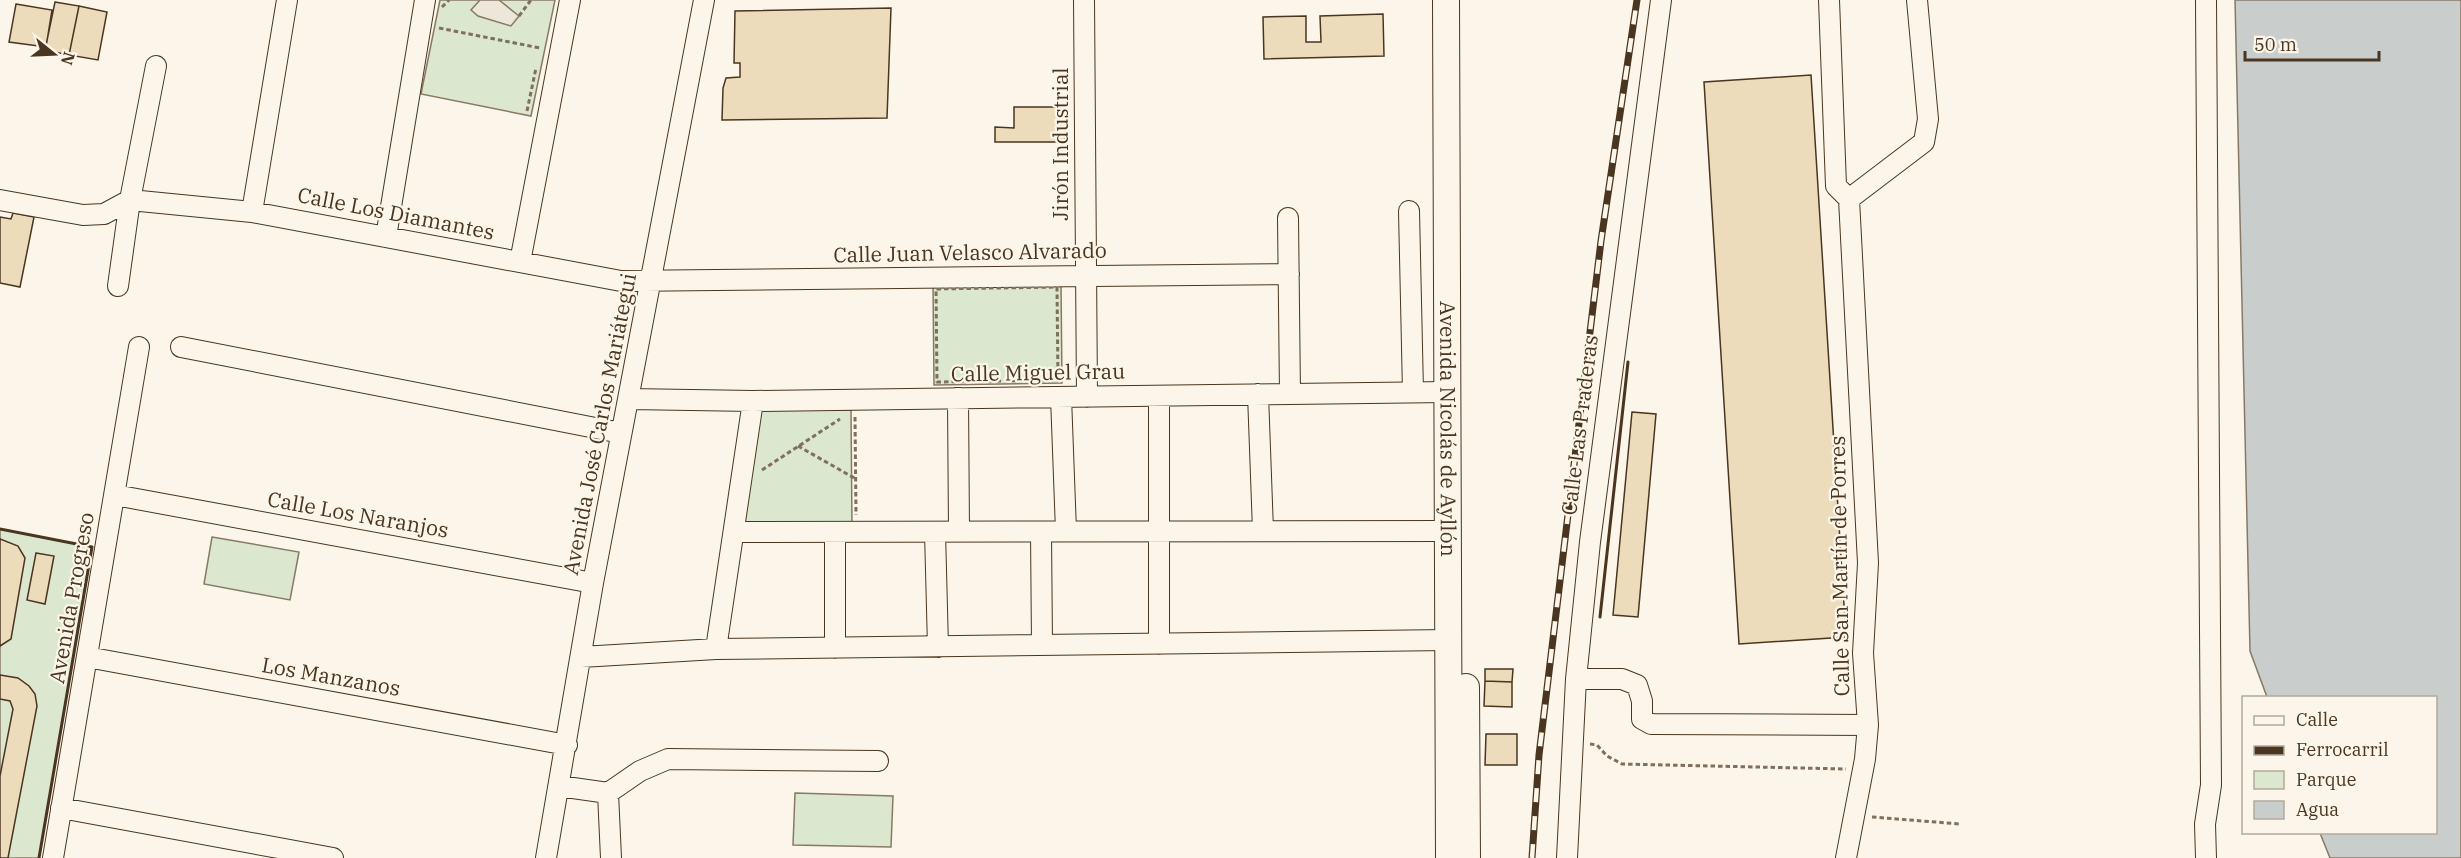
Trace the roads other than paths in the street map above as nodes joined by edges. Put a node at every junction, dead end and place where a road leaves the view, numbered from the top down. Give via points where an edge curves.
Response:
1 (287, 0) edge
2 (425, 0) edge
3 (570, 0) edge
4 (704, 0) edge
5 (1084, 0) edge
6 (1446, 0) edge
7 (1462, 0) edge
8 (1661, 0) edge
9 (1829, 0) edge
10 (1917, 0) edge
11 (2206, 0) edge
12 (156, 66) dead end
13 (1849, 199) junction
14 (0, 200) edge
15 (130, 200) junction
16 (1409, 211) dead end
17 (252, 212) junction
18 (1288, 218) dead end
19 (386, 237) junction
20 (520, 262) junction
21 (1289, 274) junction
22 (1086, 276) junction
23 (652, 281) junction
24 (118, 286) dead end
25 (139, 347) dead end
26 (181, 347) dead end
27 (1413, 392) junction
28 (1447, 392) junction
29 (1258, 394) junction
30 (1290, 394) junction
31 (1160, 396) junction
32 (1061, 397) junction
33 (1087, 397) junction
34 (958, 398) junction
35 (629, 399) junction
36 (753, 402) junction
37 (621, 433) junction
38 (115, 495) junction
39 (959, 531) junction
40 (1066, 531) junction
41 (1160, 531) junction
42 (1263, 531) junction
43 (1449, 531) junction
44 (735, 532) junction
45 (835, 532) junction
46 (935, 532) junction
47 (1041, 532) junction
48 (593, 583) junction
49 (1448, 640) junction
50 (1160, 644) junction
51 (1042, 645) junction
52 (938, 647) junction
53 (835, 648) junction
54 (716, 650) junction
55 (87, 657) junction
56 (581, 657) junction
57 (1576, 679) junction
58 (1868, 725) junction
59 (567, 745) junction
60 (878, 761) dead end
61 (559, 786) junction
62 (608, 793) junction
63 (61, 808) junction
64 (53, 858) edge
65 (333, 858) edge
66 (546, 858) edge
67 (611, 858) edge
68 (1449, 858) edge
69 (1467, 858) edge
70 (1567, 858) edge
71 (1846, 858) edge
72 (2206, 858) edge

1 - 17 street
2 - 19 street
3 - 20 street
4 - 23 street, Avenida José Carlos Mariátegui
5 - 22 street, Jirón Industrial
6 - 28 main road, Avenida Nicolás de Ayllón
7 - 69 main road, Avenida Nicolás de Ayllón
8 - 57 street, Calle Las Praderas via 1614,346
9 - 13 street via 1836,186
10 - 13 street via 1928,119 1924,142
11 - 72 street via 2211,785 2205,824
12 - 15 street
13 - 58 street, Calle San Martín de Porres via 1868,563 1863,653
14 - 15 street via 83,215 104,214
15 - 17 street, Calle Los Diamantes
15 - 24 street
16 - 27 street
17 - 19 street, Calle Los Diamantes
18 - 21 street
19 - 20 street, Calle Los Diamantes
20 - 23 street, Calle Los Diamantes via 621,281
21 - 22 street, Calle Juan Velasco Alvarado
21 - 30 street
22 - 23 street, Calle Juan Velasco Alvarado
22 - 33 street, Jirón Industrial
23 - 35 street, Avenida José Carlos Mariátegui
25 - 38 street, Avenida Progreso
26 - 37 street
27 - 28 street, Calle Miguel Grau
27 - 30 street, Calle Miguel Grau
28 - 43 main road, Avenida Nicolás de Ayllón
29 - 30 street, Calle Miguel Grau
29 - 31 street, Calle Miguel Grau
29 - 42 street
31 - 33 street, Calle Miguel Grau
31 - 41 street
32 - 33 street, Calle Miguel Grau
32 - 34 street, Calle Miguel Grau
32 - 40 street
34 - 36 street, Calle Miguel Grau via 852,407
34 - 39 street
35 - 36 street, Calle Miguel Grau
35 - 37 street, Avenida José Carlos Mariátegui
36 - 44 street
37 - 48 street, Avenida José Carlos Mariátegui
38 - 48 street, Calle Los Naranjos
38 - 55 street, Avenida Progreso
39 - 46 street
39 - 47 street
40 - 41 street
40 - 47 street
41 - 42 street
41 - 50 street
42 - 43 street
43 - 49 main road, Avenida Nicolás de Ayllón
44 - 45 street
44 - 54 street
45 - 46 street
45 - 53 street
46 - 52 street
47 - 51 street
48 - 56 street, Avenida José Carlos Mariátegui
49 - 50 street
49 - 68 main road, Avenida Nicolás de Ayllón
50 - 51 street
51 - 52 street
52 - 53 street
53 - 54 street
54 - 56 street
55 - 59 street, Los Manzanos
55 - 63 street, Avenida Progreso
56 - 59 street, Avenida José Carlos Mariátegui
57 - 58 street via 1622,679 1637,685 1642,718 1651,724
57 - 70 street, Calle Las Praderas
58 - 71 street, Calle San Martín de Porres
59 - 61 street, Avenida José Carlos Mariátegui
60 - 62 street via 668,759 640,771
61 - 62 street
61 - 66 street, Avenida José Carlos Mariátegui
62 - 67 street
63 - 64 street, Avenida Progreso
63 - 65 street

